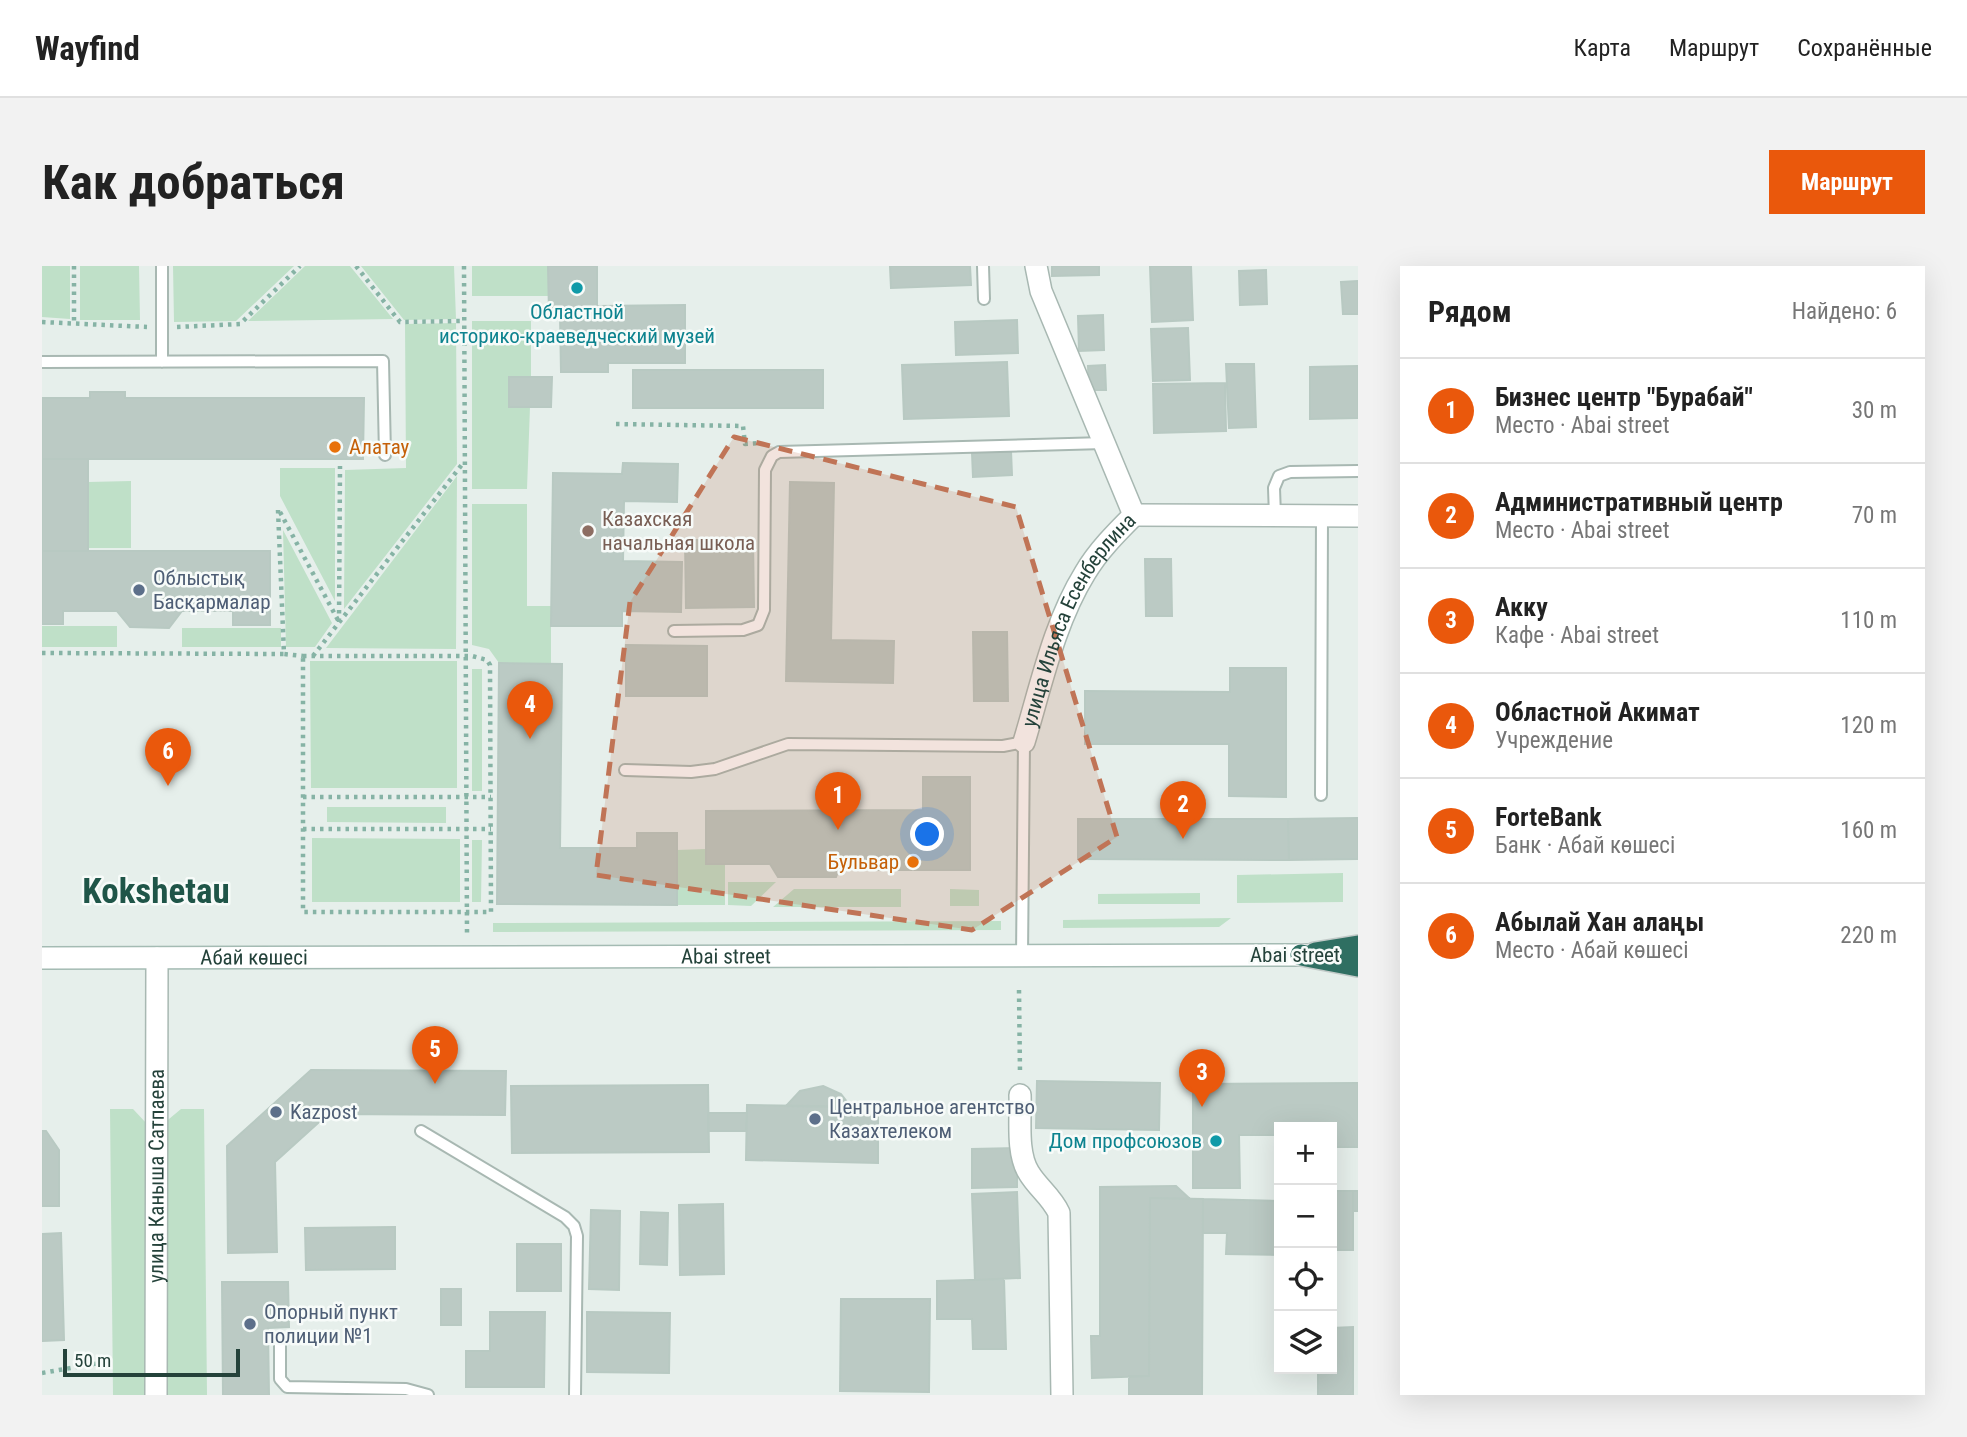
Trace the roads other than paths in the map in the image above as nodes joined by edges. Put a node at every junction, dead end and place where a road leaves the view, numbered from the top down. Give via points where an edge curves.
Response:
1 (162, 266) edge
2 (984, 266) edge
3 (1036, 266) edge
4 (984, 299) dead end
5 (42, 362) edge
6 (162, 362) junction
7 (1104, 443) junction
8 (385, 455) dead end
9 (1358, 471) edge
10 (1134, 515) junction
11 (1275, 516) junction
12 (1322, 516) junction
13 (1358, 516) edge
14 (674, 631) dead end
15 (1024, 742) junction
16 (625, 770) dead end
17 (1321, 795) dead end
18 (1358, 946) edge
19 (1301, 955) junction
20 (1358, 955) edge
21 (1022, 956) junction
22 (467, 957) joint
23 (42, 958) edge
24 (157, 958) junction
25 (1358, 966) edge
26 (1020, 1095) road end
27 (421, 1131) dead end
28 (280, 1342) dead end
29 (156, 1395) edge
30 (428, 1395) edge
31 (575, 1395) edge
32 (1062, 1395) edge

1 - 6 lane
2 - 4 lane
3 - 7 street, улица Ильяса Есенберлина via 1041,291
5 - 6 lane
6 - 8 lane via 383,360
7 - 10 street, улица Ильяса Есенберлина
7 - 14 lane via 779,452 765,470 764,610 758,625 752,629
9 - 11 lane via 1279,476 1274,488
10 - 11 street
10 - 15 street, улица Ильяса Есенберлина via 1084,574 1056,638
11 - 12 street
12 - 13 street
12 - 17 lane
15 - 16 lane via 1003,746 788,744 715,769
15 - 21 lane, улица Ильяса Есенберлина
18 - 19 highway
19 - 20 street, Abai street
19 - 21 street, Abai street
19 - 25 highway
21 - 22 street, Abai street
22 - 24 street, Абай көшесі
23 - 24 street, Абай көшесі
24 - 29 street, улица Каныша Сатпаева
26 - 32 street via 1023,1155 1029,1173 1059,1213
27 - 31 lane via 574,1226
28 - 30 lane via 280,1379 287,1387 406,1389

